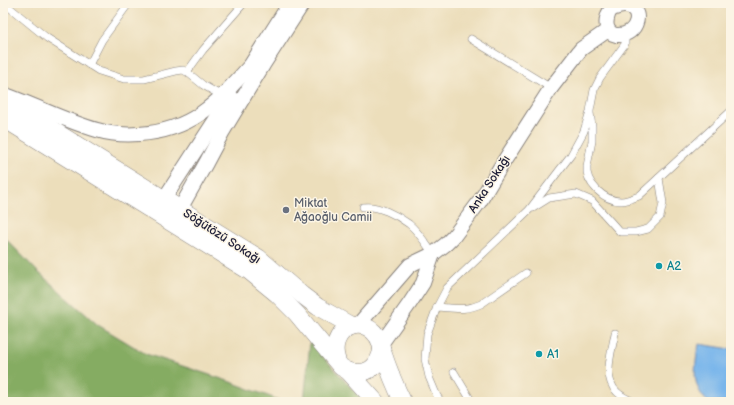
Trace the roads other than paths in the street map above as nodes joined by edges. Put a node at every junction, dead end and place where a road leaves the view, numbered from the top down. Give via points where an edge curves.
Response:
1 (4, 3) edge
2 (129, 3) edge
3 (244, 3) edge
4 (290, 3) edge
5 (303, 3) edge
6 (640, 8) edge
7 (612, 9) edge
8 (608, 30) junction
9 (623, 34) junction
10 (471, 39) dead end
11 (89, 65) junction
12 (249, 67) junction
13 (187, 72) junction
14 (552, 88) junction
15 (3, 94) edge
16 (222, 96) junction
17 (3, 99) edge
18 (590, 111) junction
19 (731, 111) edge
20 (3, 118) edge
21 (659, 178) junction
22 (164, 199) junction
23 (363, 207) dead end
24 (180, 209) junction
25 (529, 210) junction
26 (164, 218) junction
27 (433, 254) junction
28 (526, 273) dead end
29 (437, 307) junction
30 (355, 326) junction
31 (614, 333) dead end
32 (381, 347) junction
33 (342, 366) junction
34 (454, 372) dead end
35 (376, 402) edge
36 (403, 402) edge
37 (442, 402) edge
38 (472, 402) edge
39 (633, 402) edge

1 - 11 lane via 47,38
2 - 11 lane via 102,40
3 - 13 lane
4 - 12 street
5 - 24 street via 223,131
6 - 7 street via 624,6
6 - 9 street via 633,30
7 - 8 street via 606,25
8 - 9 street via 612,34
8 - 14 street, Anka Sokağı via 582,49
9 - 18 lane via 625,44 600,78 592,96
10 - 14 lane
11 - 13 lane via 124,79 144,79 176,70
12 - 16 street
12 - 22 street
13 - 16 lane
14 - 27 street, Anka Sokağı via 480,201 454,236
15 - 16 street via 97,131 117,134 169,130 202,113
17 - 22 street, Söğütözü Sokağı
18 - 21 lane via 592,134 586,171 606,198 621,201 639,196
18 - 25 lane via 577,147
19 - 21 lane
20 - 26 street, Söğütözü Sokağı
21 - 25 lane via 664,203 660,217 648,228 636,232 620,232 592,201 576,194 549,198
22 - 24 street, Söğütözü Sokağı
22 - 26 street
23 - 27 lane via 380,208 409,224
24 - 26 street
24 - 30 street, Söğütözü Sokağı via 259,258 313,303
25 - 29 lane via 447,288
26 - 33 street, Söğütözü Sokağı via 249,270 287,304
27 - 30 street, Anka Sokağı via 410,265
27 - 32 street via 423,283
28 - 29 lane via 475,307
29 - 37 lane via 427,334 424,358 429,377
30 - 32 street, Söğütözü Sokağı via 368,328 374,332
30 - 33 street via 345,329 334,346 334,354
31 - 39 lane via 611,381 617,393
32 - 33 street via 377,364 371,369 356,373
32 - 36 street, Söğütözü Sokağı
33 - 35 street, Söğütözü Sokağı
34 - 38 lane

